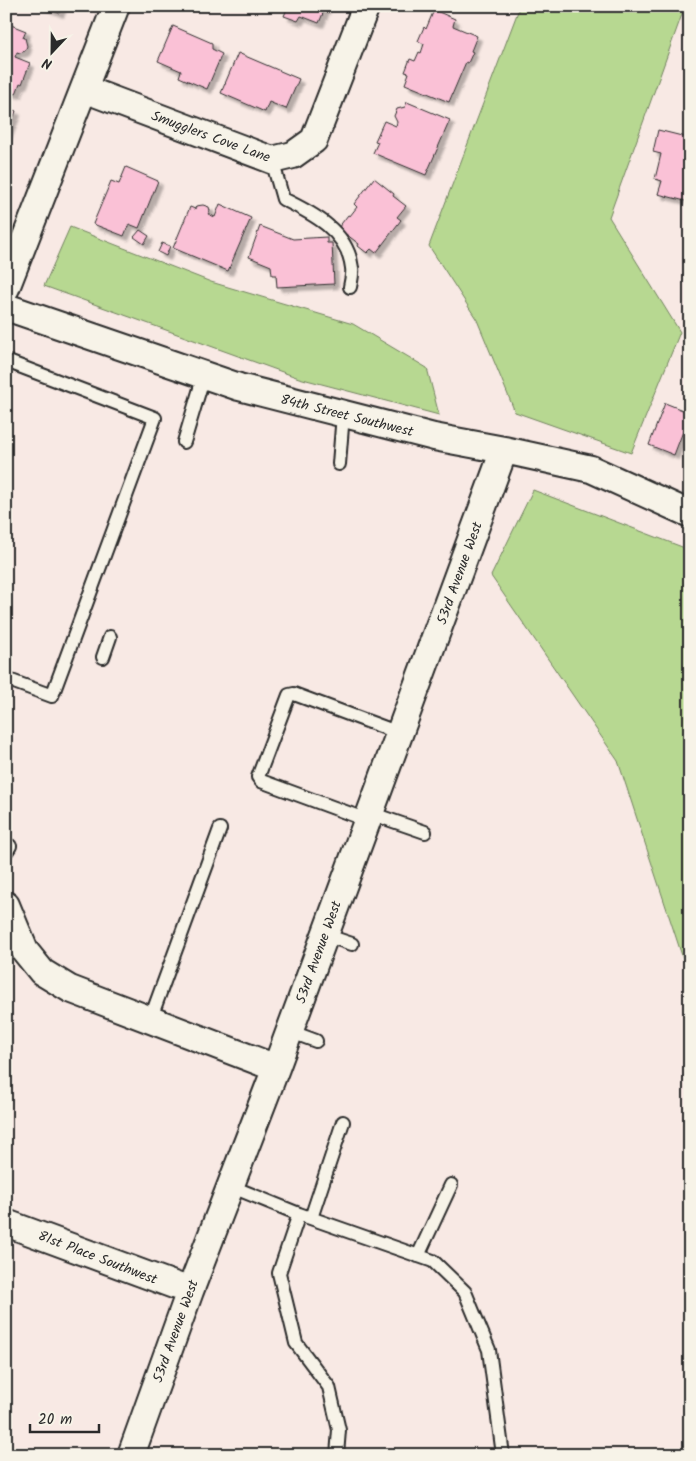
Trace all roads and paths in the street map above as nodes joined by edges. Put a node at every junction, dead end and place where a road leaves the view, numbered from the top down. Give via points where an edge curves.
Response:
1 (116, 6) edge
2 (366, 6) edge
3 (84, 89) junction
4 (272, 160) junction
5 (350, 287) dead end
6 (6, 288) edge
7 (6, 306) edge
8 (6, 361) edge
9 (204, 375) junction
10 (343, 414) junction
11 (184, 442) dead end
12 (504, 450) junction
13 (339, 464) dead end
14 (690, 514) edge
15 (110, 637) dead end
16 (103, 657) dead end
17 (6, 679) edge
18 (399, 733) junction
19 (368, 816) junction
20 (220, 829) dead end
21 (425, 832) dead end
22 (6, 905) edge
23 (325, 934) junction
24 (352, 944) dead end
25 (150, 1020) junction
26 (289, 1031) junction
27 (316, 1041) dead end
28 (276, 1068) junction
29 (343, 1122) dead end
30 (451, 1185) dead end
31 (230, 1186) junction
32 (305, 1216) junction
33 (6, 1223) edge
34 (418, 1256) junction
35 (190, 1291) junction
36 (131, 1455) edge
37 (337, 1455) edge
38 (503, 1455) edge

1 - 3 street
2 - 4 street, Smugglers Cove Lane via 314,140 293,155
3 - 4 street, Smugglers Cove Lane
3 - 6 street
4 - 5 lane via 283,199 331,227 346,247 352,268
7 - 9 street, 84th Street Southwest
8 - 17 lane via 155,418 52,696
9 - 10 street, 84th Street Southwest
9 - 11 lane
10 - 12 street, 84th Street Southwest via 434,437
10 - 13 lane
12 - 14 street, 84th Street Southwest via 591,469
12 - 18 street, 53rd Avenue West
15 - 16 lane
18 - 19 street, 53rd Avenue West
18 - 19 lane via 294,694 289,695 258,777 261,782
19 - 21 lane
19 - 23 street, 53rd Avenue West
20 - 25 lane
22 - 25 street via 25,951 42,972 70,989
23 - 24 lane
23 - 26 street, 53rd Avenue West
25 - 28 street
26 - 27 lane
26 - 28 street, 53rd Avenue West
28 - 31 street, 53rd Avenue West
29 - 32 lane
30 - 34 lane
31 - 32 lane
31 - 35 street, 53rd Avenue West
32 - 34 lane
32 - 37 lane via 278,1273 296,1343 329,1387 338,1430
33 - 35 street, 81st Place Southwest
34 - 38 lane via 433,1261 465,1292 489,1350
35 - 36 street, 53rd Avenue West

